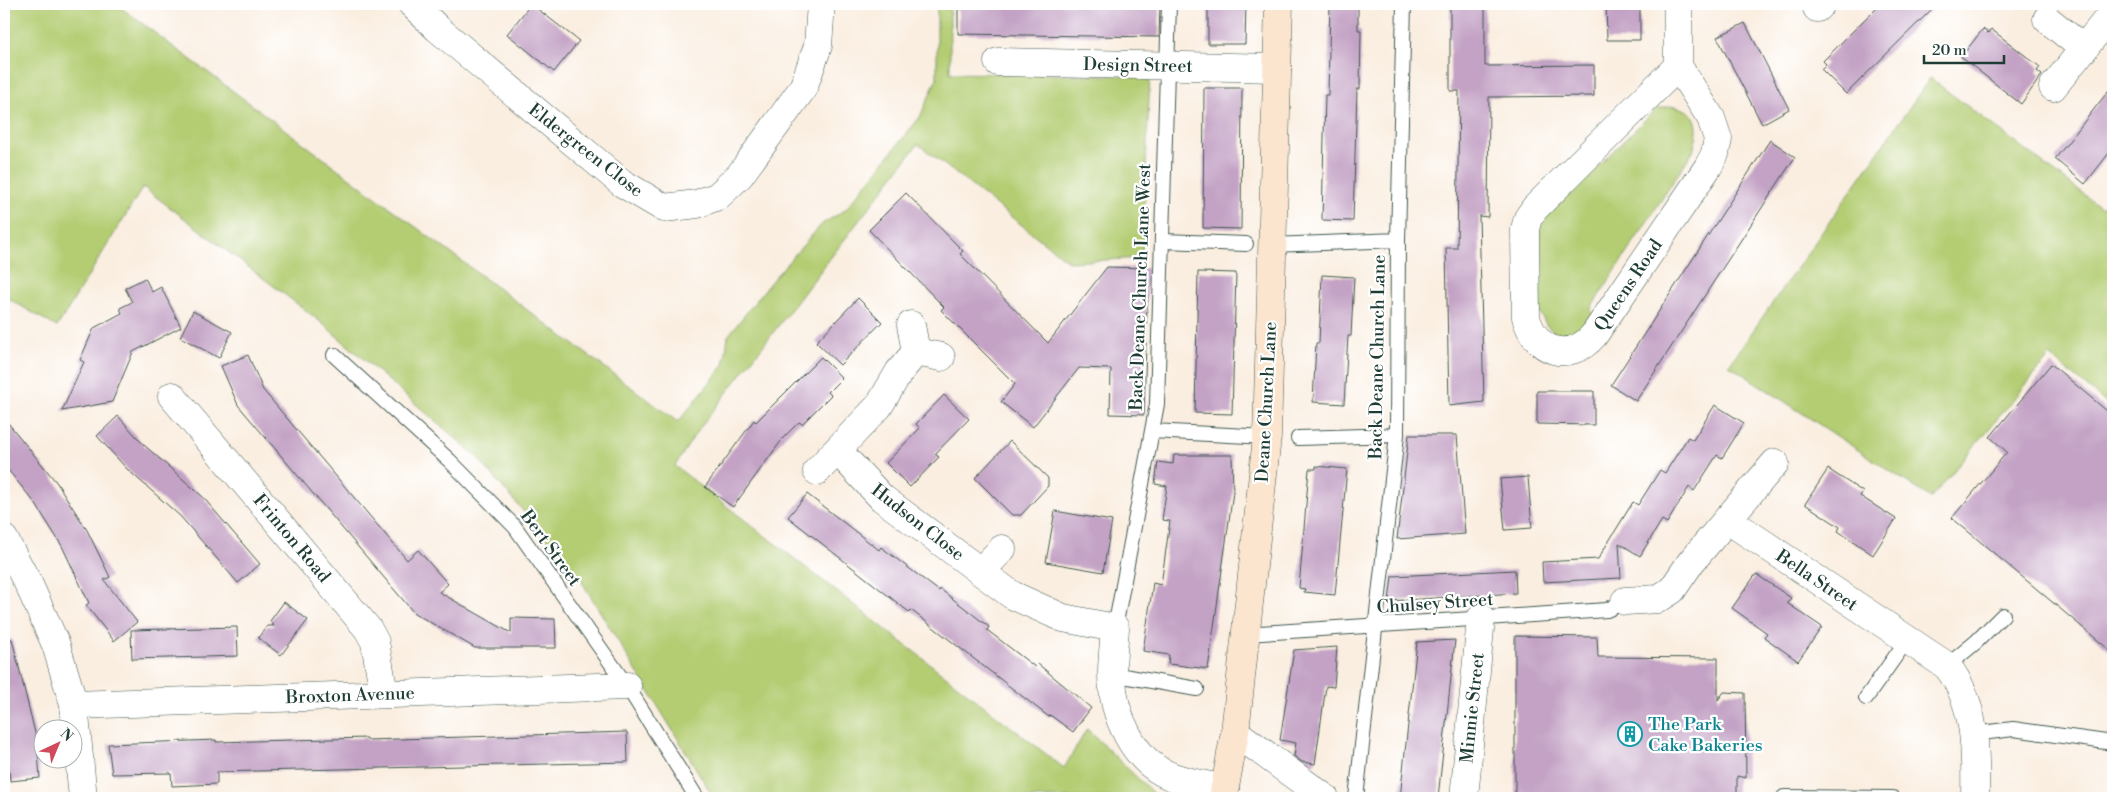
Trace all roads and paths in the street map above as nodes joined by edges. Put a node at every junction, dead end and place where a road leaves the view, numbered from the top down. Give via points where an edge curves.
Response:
1 (412, 4) edge
2 (821, 4) edge
3 (1169, 4) edge
4 (1279, 4) edge
5 (1404, 4) edge
6 (1678, 4) edge
7 (2113, 12) edge
8 (2047, 19) dead end
9 (2084, 49) junction
10 (998, 62) dead end
11 (1166, 66) junction
12 (1678, 66) junction
13 (1277, 68) junction
14 (2052, 87) dead end
15 (1398, 240) junction
16 (1163, 241) junction
17 (1259, 245) junction
18 (911, 325) dead end
19 (334, 355) dead end
20 (172, 396) dead end
21 (1152, 431) junction
22 (1397, 435) junction
23 (1267, 437) junction
24 (1298, 438) dead end
25 (837, 450) junction
26 (1775, 463) dead end
27 (817, 471) dead end
28 (1728, 520) junction
29 (4, 539) edge
30 (1002, 550) dead end
31 (981, 571) junction
32 (1625, 601) joint
33 (2003, 615) dead end
34 (1481, 618) junction
35 (1376, 625) junction
36 (1115, 628) junction
37 (1246, 634) junction
38 (1907, 640) junction
39 (1947, 666) junction
40 (1112, 674) junction
41 (627, 686) junction
42 (1197, 689) dead end
43 (384, 694) junction
44 (1866, 698) dead end
45 (74, 705) junction
46 (1235, 732) junction
47 (1974, 734) junction
48 (2113, 743) edge
49 (1224, 794) edge
50 (1784, 797) edge
51 (82, 798) edge
52 (697, 798) edge
53 (1325, 798) edge
54 (1356, 798) edge
55 (1464, 798) edge
56 (1893, 798) edge
57 (1975, 798) edge

1 - 2 street, Eldergreen Close via 622,183 664,208 697,204 718,196 740,175 803,88 818,46
3 - 11 lane, Back Deane Church Lane West
4 - 13 street, Deane Church Lane
5 - 15 lane, Back Deane Church Lane
6 - 12 street
7 - 9 street
8 - 9 street
9 - 14 street
10 - 11 street, Design Street
11 - 13 street, Design Street
11 - 16 lane, Back Deane Church Lane West
12 - 12 street, Queens Road via 1528,218 1525,229 1526,317 1530,331 1549,349 1572,351 1594,335 1715,154 1718,139 1711,118
13 - 17 street, Deane Church Lane
15 - 17 lane
15 - 22 lane, Back Deane Church Lane
16 - 17 lane
16 - 21 lane, Back Deane Church Lane West via 1157,404
17 - 23 street, Deane Church Lane
18 - 25 street via 928,354 898,372 878,406
19 - 41 lane, Bert Street via 450,460 515,527
20 - 43 street, Frinton Road via 368,628 374,642
21 - 23 lane
21 - 36 lane, Back Deane Church Lane West
22 - 24 lane
22 - 35 lane, Back Deane Church Lane
23 - 37 street, Deane Church Lane
25 - 27 street
25 - 31 street, Hudson Close via 882,498
26 - 28 street
28 - 32 street via 1665,596
28 - 38 street, Bella Street
29 - 45 street via 56,645
30 - 31 street, Hudson Close
31 - 36 street, Hudson Close via 1012,595 1063,618
32 - 34 lane, Chulsey Street via 1607,610
33 - 39 lane
34 - 35 lane, Chulsey Street
34 - 55 street, Minnie Street
35 - 37 lane, Chulsey Street
35 - 54 lane, Back Deane Church Lane
36 - 40 street
37 - 46 street, Deane Church Lane
38 - 39 street, Bella Street
38 - 44 lane
39 - 47 street, Bella Street via 1958,680
40 - 42 lane
40 - 49 street via 1114,699 1120,718 1141,755 1172,777
41 - 43 street, Broxton Avenue
41 - 52 lane, Bert Street
43 - 45 street, Broxton Avenue
45 - 51 street
46 - 49 street, Deane Church Lane
46 - 53 street
47 - 48 lane via 2013,729
47 - 57 street, Bella Street
50 - 56 lane

